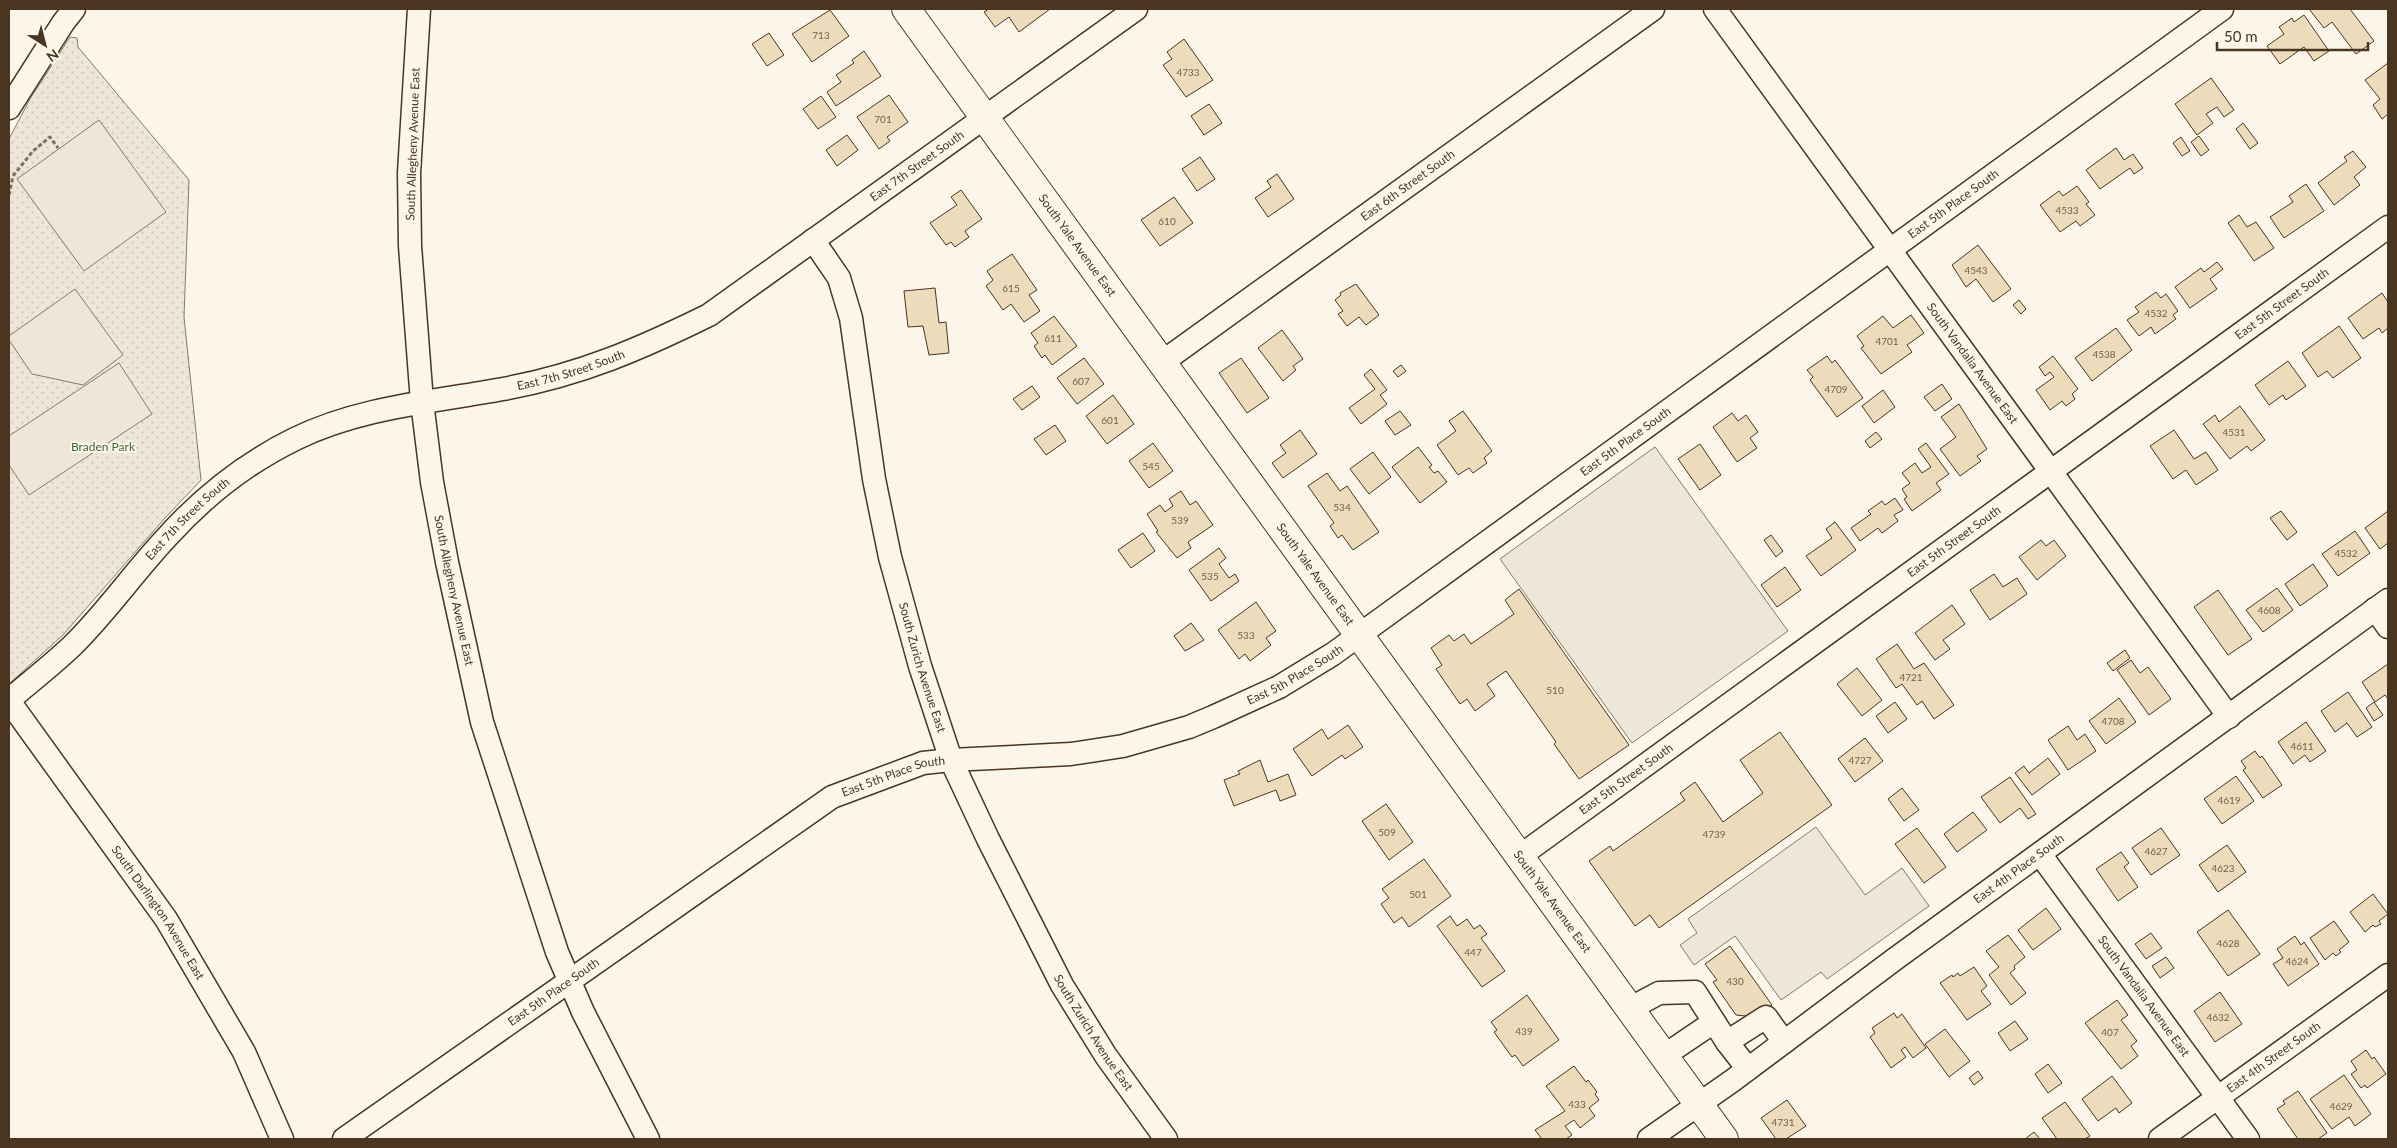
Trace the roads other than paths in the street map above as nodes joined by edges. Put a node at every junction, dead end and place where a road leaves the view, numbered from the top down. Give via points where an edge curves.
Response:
1 (74, 9) edge
2 (419, 9) edge
3 (906, 9) edge
4 (1136, 9) edge
5 (1653, 9) edge
6 (1714, 9) edge
7 (2222, 9) edge
8 (9, 108) edge
9 (986, 118) junction
10 (2388, 227) edge
11 (813, 240) junction
12 (1889, 250) junction
13 (1161, 363) junction
14 (422, 402) junction
15 (2050, 472) junction
16 (2384, 612) edge
17 (1358, 635) junction
18 (9, 701) edge
19 (2229, 717) junction
20 (952, 760) junction
21 (2040, 854) junction
22 (1520, 856) junction
23 (2388, 976) edge
24 (569, 981) junction
25 (1631, 1008) junction
26 (1714, 1022) junction
27 (1727, 1042) junction
28 (1784, 1042) junction
29 (1665, 1055) junction
30 (1748, 1069) junction
31 (2218, 1097) junction
32 (1699, 1104) junction
33 (282, 1139) edge
34 (344, 1139) edge
35 (648, 1139) edge
36 (1166, 1139) edge
37 (1649, 1139) edge
38 (1724, 1139) edge
39 (2160, 1139) edge
40 (2248, 1139) edge

1 - 8 street
2 - 14 street, South Allegheny Avenue East via 409,173 410,246
3 - 9 main road, South Yale Avenue East
4 - 9 street, East 7th Street South
5 - 13 street, East 6th Street South
6 - 12 street, South Vandalia Avenue East
7 - 12 street, East 5th Place South
9 - 11 street, East 7th Street South
9 - 13 main road, South Yale Avenue East
10 - 15 street, East 5th Street South
11 - 14 street, East 7th Street South via 709,315 618,358 505,389
11 - 20 street, South Zurich Avenue East via 839,278 851,318 874,479 890,557 920,666
12 - 15 street, South Vandalia Avenue East
12 - 17 street, East 5th Place South
13 - 17 main road, South Yale Avenue East
14 - 18 street, East 7th Street South via 368,413 295,439 214,491 166,537 72,646
14 - 24 street, South Allegheny Avenue East via 436,500 482,722
15 - 19 street, South Vandalia Avenue East
15 - 22 street, East 5th Street South
16 - 19 street, East 4th Place South
17 - 20 street, East 5th Place South via 1278,687 1189,727 1123,746 1071,754
17 - 22 main road, South Yale Avenue East
18 - 33 street, South Darlington Avenue East via 166,919 244,1052
19 - 21 street, East 4th Place South
20 - 24 street, East 5th Place South via 922,763 832,797
20 - 36 street, South Zurich Avenue East via 996,856 1062,985 1106,1056
21 - 28 street, East 4th Place South
21 - 31 street, South Vandalia Avenue East
22 - 25 main road, South Yale Avenue East
23 - 31 street, East 4th Street South
24 - 34 street, East 5th Place South
24 - 35 street, South Allegheny Avenue East
25 - 26 street via 1659,993 1694,992
25 - 29 main road, South Yale Avenue East
26 - 27 street
26 - 29 street
27 - 28 street via 1766,1017
27 - 30 street
28 - 30 street, East 4th Place South
29 - 32 main road, South Yale Avenue East
30 - 32 street, East 4th Place South
31 - 39 street, East 4th Street South
31 - 40 street, South Vandalia Avenue East
32 - 37 street, East 4th Place South
32 - 38 main road, South Yale Avenue East

